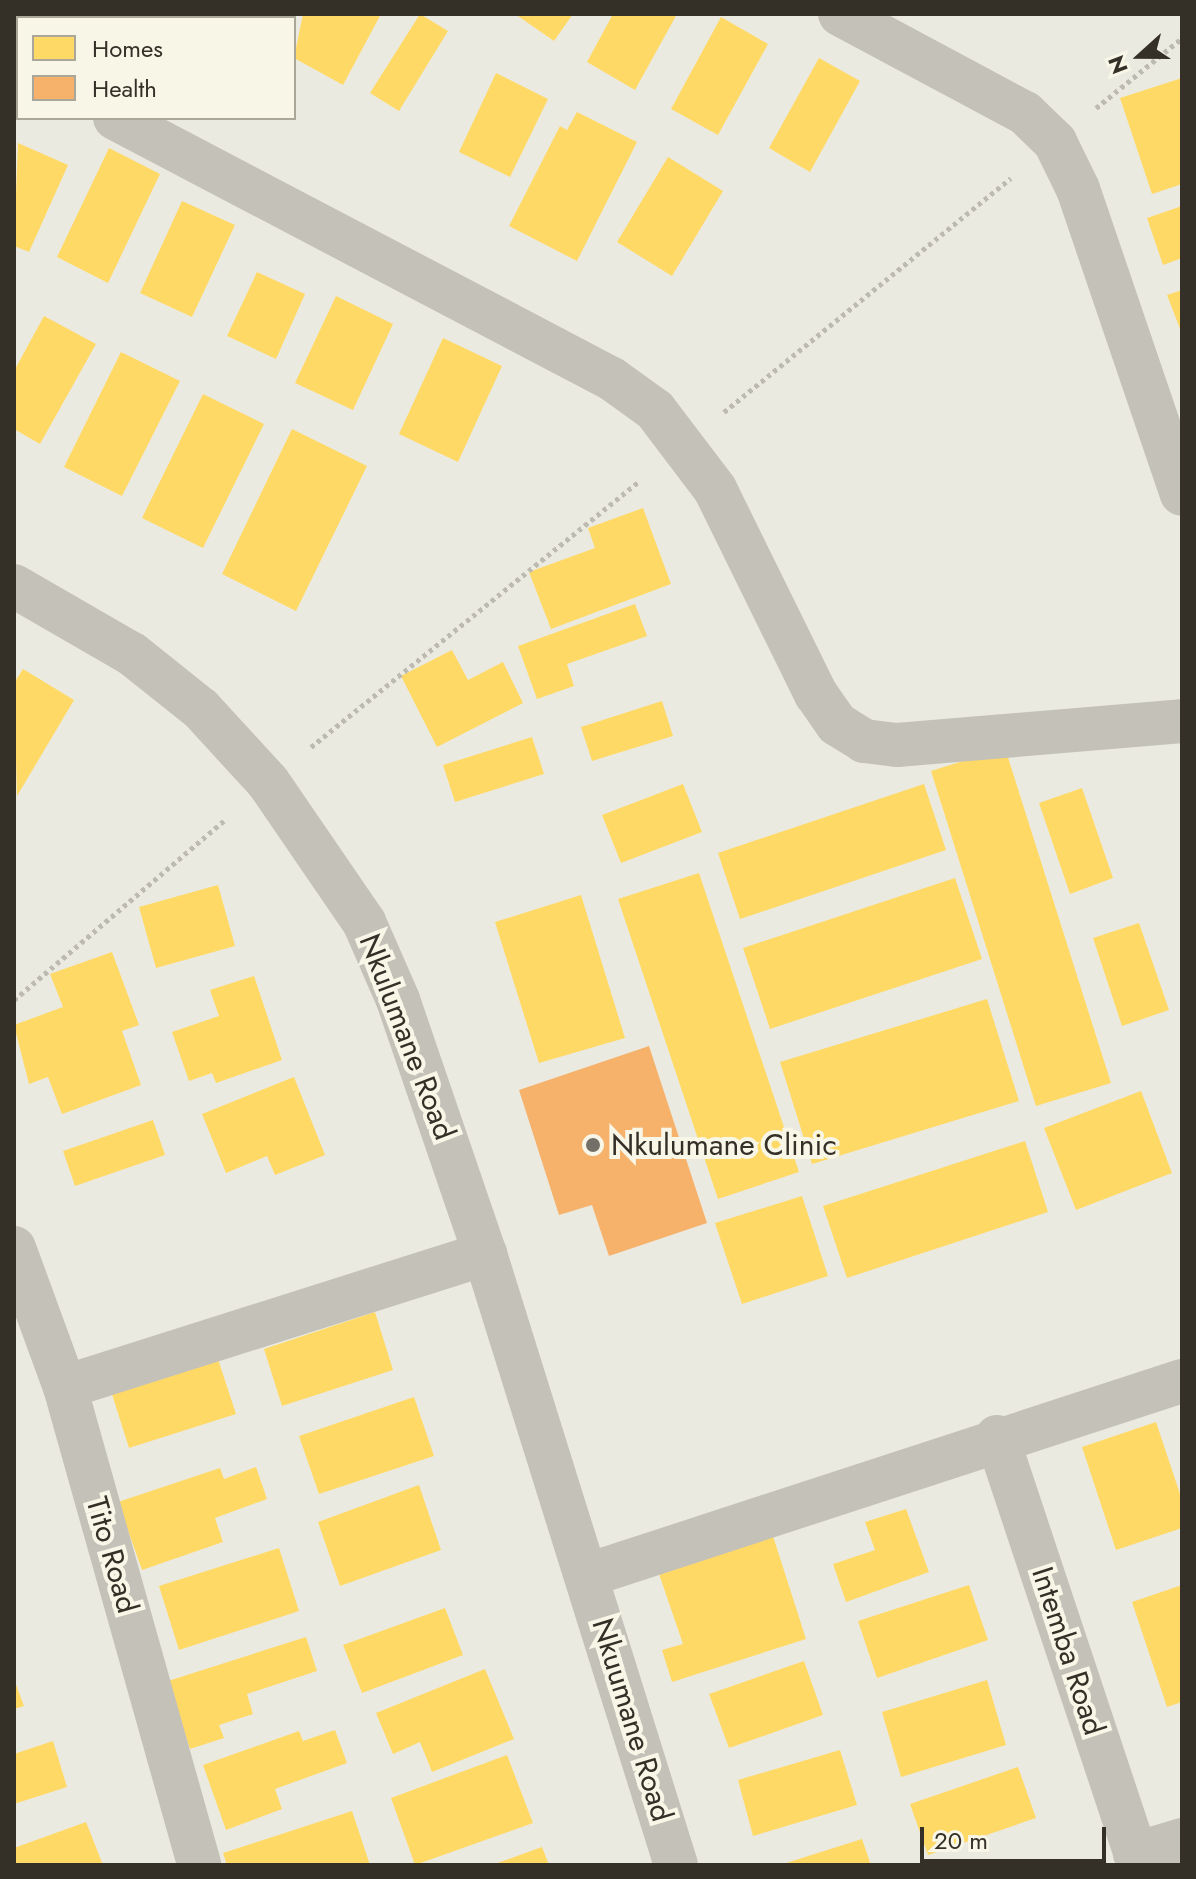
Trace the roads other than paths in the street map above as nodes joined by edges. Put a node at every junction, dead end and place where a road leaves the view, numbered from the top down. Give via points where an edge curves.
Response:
1 (840, 14) edge
2 (119, 120) edge
3 (1182, 494) edge
4 (14, 586) edge
5 (1182, 721) edge
6 (14, 1248) edge
7 (485, 1254) junction
8 (1182, 1381) edge
9 (65, 1387) junction
10 (997, 1437) junction
11 (588, 1575) junction
12 (1182, 1840) edge
13 (1137, 1860) edge
14 (199, 1865) edge
15 (676, 1865) edge

1 - 3 street via 1025,113 1055,142 1078,189
2 - 5 street via 612,379 686,442 816,694 837,724 864,741 897,745
4 - 7 street, Nkulumane Road via 132,654 201,709 268,782 364,922
6 - 9 street, Tito Road
7 - 9 street
7 - 11 street, Nkulumane Road
8 - 10 street
9 - 14 street, Tito Road
10 - 11 street
10 - 13 street, Intemba Road
11 - 15 street, Nkuumane Road
12 - 13 street

